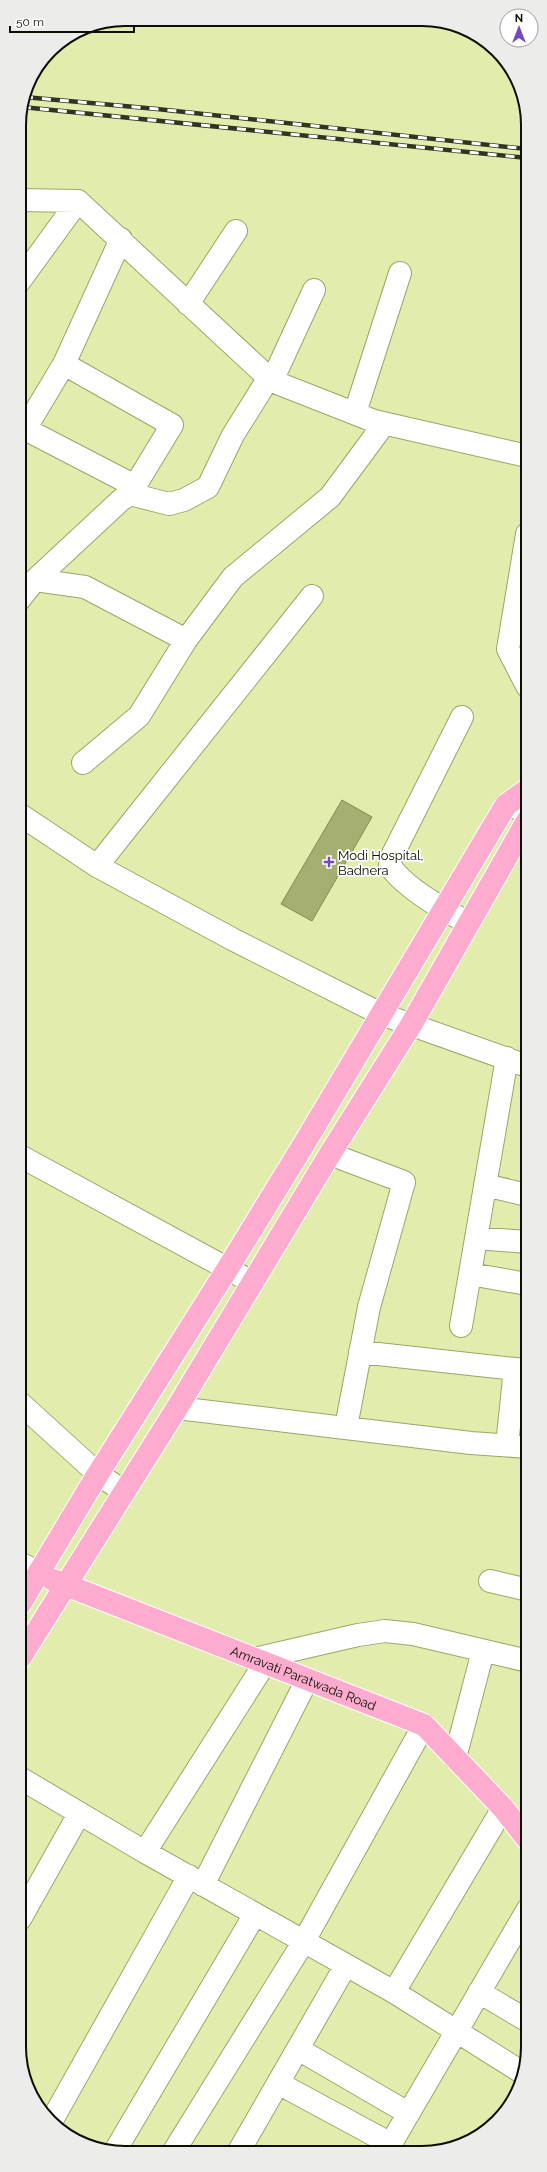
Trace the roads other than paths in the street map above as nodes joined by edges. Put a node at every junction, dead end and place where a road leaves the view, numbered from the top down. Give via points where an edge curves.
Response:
1 (26, 200) edge
2 (78, 201) junction
3 (236, 232) dead end
4 (121, 239) junction
5 (26, 272) edge
6 (400, 273) dead end
7 (314, 290) dead end
8 (188, 304) junction
9 (64, 364) junction
10 (270, 380) junction
11 (355, 413) junction
12 (384, 424) junction
13 (26, 427) edge
14 (26, 436) edge
15 (521, 455) edge
16 (132, 490) junction
17 (521, 570) edge
18 (35, 580) junction
19 (26, 591) edge
20 (312, 596) dead end
21 (186, 640) junction
22 (521, 674) edge
23 (462, 717) dead end
24 (82, 763) dead end
25 (521, 794) edge
26 (506, 805) junction
27 (521, 809) edge
28 (26, 818) edge
29 (521, 832) edge
30 (97, 866) junction
31 (443, 910) junction
32 (469, 923) junction
33 (381, 1014) junction
34 (410, 1024) junction
35 (507, 1058) junction
36 (521, 1064) edge
37 (330, 1154) junction
38 (26, 1159) edge
39 (485, 1185) junction
40 (521, 1193) edge
41 (476, 1238) junction
42 (521, 1241) edge
43 (228, 1268) junction
44 (470, 1274) junction
45 (252, 1282) junction
46 (521, 1283) edge
47 (462, 1326) dead end
48 (360, 1352) junction
49 (521, 1370) edge
50 (26, 1408) edge
51 (177, 1408) junction
52 (346, 1427) junction
53 (518, 1446) edge
54 (98, 1474) junction
55 (123, 1491) junction
56 (26, 1566) edge
57 (39, 1573) junction
58 (490, 1581) dead end
59 (65, 1586) junction
60 (521, 1588) edge
61 (26, 1594) edge
62 (26, 1648) edge
63 (483, 1651) junction
64 (521, 1659) edge
65 (260, 1661) junction
66 (307, 1680) junction
67 (424, 1726) junction
68 (455, 1758) junction
69 (26, 1782) edge
70 (503, 1808) junction
71 (79, 1814) junction
72 (521, 1831) edge
73 (145, 1852) junction
74 (196, 1881) junction
75 (26, 1908) edge
76 (255, 1914) junction
77 (521, 1921) edge
78 (304, 1941) junction
79 (346, 1965) junction
80 (394, 1992) junction
81 (479, 1992) junction
82 (521, 2017) edge
83 (456, 2032) junction
84 (298, 2049) junction
85 (518, 2070) edge
86 (278, 2083) junction
87 (408, 2113) junction
88 (54, 2116) edge
89 (118, 2146) edge
90 (177, 2146) edge
91 (242, 2146) edge
92 (385, 2146) edge
93 (389, 2146) edge

1 - 2 street
2 - 4 street
2 - 5 street
3 - 8 street
4 - 8 street
4 - 9 street
6 - 11 street
7 - 10 street
8 - 10 street
9 - 13 street
9 - 16 street via 172,425
10 - 11 street
10 - 16 street via 236,429 208,487 184,500 169,504
11 - 12 street
12 - 15 street
12 - 21 street via 330,497 233,577
14 - 16 street
16 - 18 street
17 - 22 street via 508,649
18 - 19 street
18 - 21 street via 85,587
20 - 30 street
21 - 24 street via 139,716
23 - 31 street via 391,858 390,866 396,874
25 - 26 main road
26 - 27 street
26 - 31 main road
28 - 30 street
29 - 32 main road
30 - 33 street via 234,940
31 - 32 street
31 - 33 main road
32 - 34 main road
33 - 34 street
33 - 43 main road
34 - 35 street
34 - 37 main road
35 - 36 street
35 - 39 street
37 - 45 main road
37 - 48 street via 404,1182 369,1307
38 - 43 street
39 - 40 street
39 - 41 street
41 - 42 street
41 - 44 street
43 - 45 street
43 - 54 main road
44 - 46 street
44 - 47 street
45 - 51 main road
48 - 49 street
48 - 52 street
49 - 53 street
50 - 54 street
51 - 52 street
51 - 55 main road
52 - 53 street
54 - 55 street
54 - 57 main road
55 - 59 main road
56 - 57 street
57 - 59 main road, Amravati Paratwada Road
57 - 61 main road
58 - 60 street
59 - 62 main road
59 - 65 main road, Amravati Paratwada Road
63 - 64 street
63 - 65 street via 413,1634 385,1631 358,1635
63 - 68 street
65 - 66 main road, Amravati Paratwada Road
65 - 73 street
66 - 67 main road, Amravati Paratwada Road
66 - 74 street
67 - 68 main road, Amravati Paratwada Road
67 - 78 street
68 - 70 main road, Amravati Paratwada Road
69 - 71 street
70 - 72 main road, Amravati Paratwada Road
70 - 80 street
71 - 73 street
71 - 75 street
73 - 74 street
74 - 76 street
74 - 88 street
76 - 78 street
76 - 89 street
77 - 81 street
78 - 79 street
78 - 90 street
79 - 80 street
79 - 84 street
80 - 83 street
81 - 82 street
81 - 83 street
83 - 85 street
83 - 87 street
84 - 86 street
84 - 87 street
86 - 91 street
86 - 92 street
87 - 93 street

